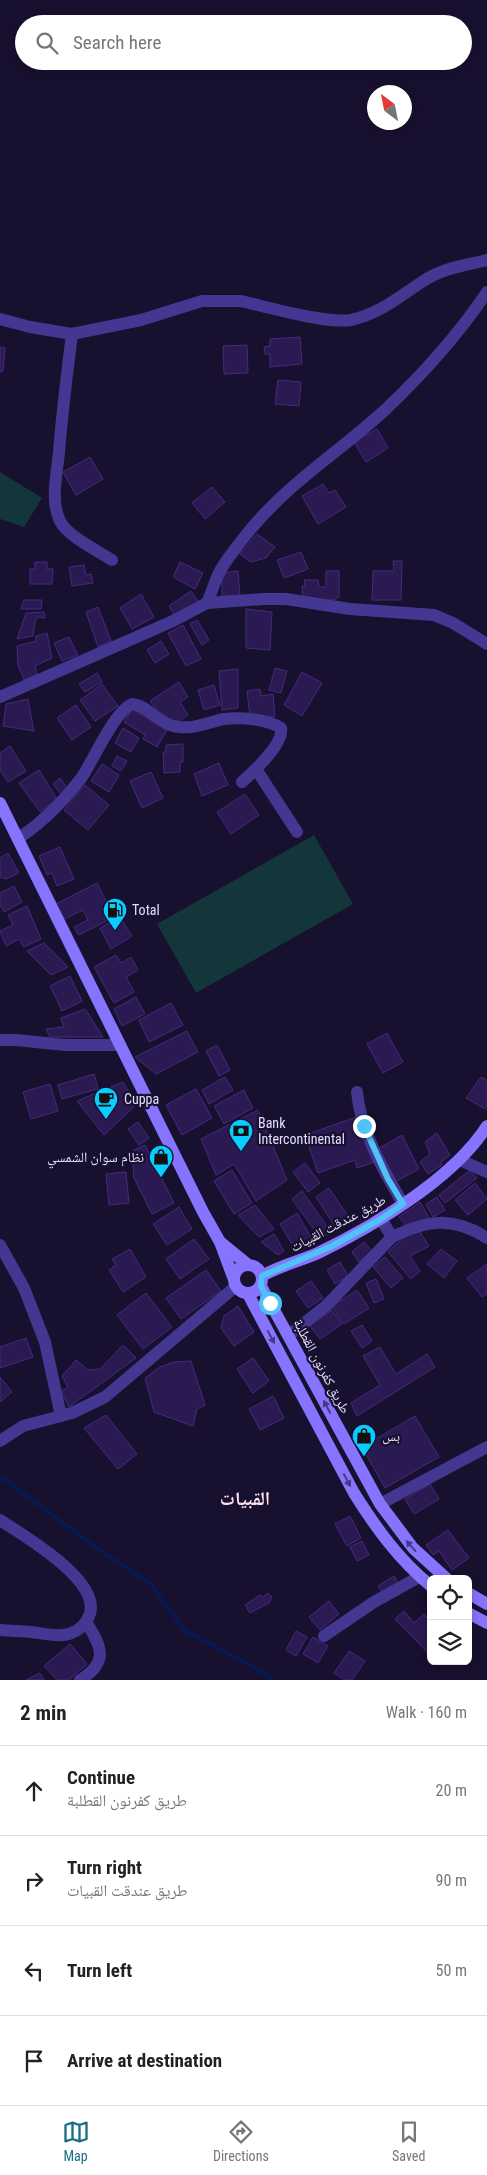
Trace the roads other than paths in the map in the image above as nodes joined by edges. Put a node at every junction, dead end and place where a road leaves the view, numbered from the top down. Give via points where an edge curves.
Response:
1 (487, 260) edge
2 (487, 292) edge
3 (0, 319) edge
4 (72, 334) junction
5 (112, 560) dead end
6 (208, 603) junction
7 (487, 644) edge
8 (0, 697) edge
9 (256, 769) junction
10 (242, 782) dead end
11 (0, 803) edge
12 (297, 832) dead end
13 (18, 839) junction
14 (0, 1040) edge
15 (120, 1045) junction
16 (357, 1092) dead end
17 (487, 1126) edge
18 (460, 1160) junction
19 (487, 1172) edge
20 (403, 1204) junction
21 (381, 1219) junction
22 (392, 1237) junction
23 (487, 1238) edge
24 (220, 1242) junction
25 (0, 1245) edge
26 (247, 1264) junction
27 (262, 1281) junction
28 (234, 1282) junction
29 (248, 1294) junction
30 (289, 1335) junction
31 (61, 1416) junction
32 (0, 1440) edge
33 (487, 1447) edge
34 (380, 1504) junction
35 (0, 1520) edge
36 (443, 1575) edge
37 (420, 1577) junction
38 (427, 1583) edge
39 (472, 1595) edge
40 (487, 1604) edge
41 (472, 1615) edge
42 (86, 1622) junction
43 (487, 1623) edge
44 (0, 1630) edge
45 (324, 1636) dead end
46 (80, 1680) edge

1 - 4 street via 444,271 426,279 385,307 349,320 333,320 241,301 202,301 141,320
2 - 6 street via 451,340 405,391 266,512 226,562
3 - 4 street
4 - 5 street via 63,398 56,490 58,512 66,529
6 - 7 street via 286,599 350,609 434,615
6 - 8 street
9 - 10 street
9 - 12 street
9 - 13 street via 280,738 280,728 275,724 226,719 198,727 177,727 132,704 120,713 74,786 42,820
11 - 13 main road
13 - 15 main road
14 - 15 street via 66,1046
15 - 24 main road
16 - 20 street via 367,1134
17 - 18 main road, طريق عندقت القبيات
18 - 19 street
18 - 20 main road, طريق عندقت القبيات
20 - 21 main road, طريق عندقت القبيات
21 - 22 street
21 - 27 main road, طريق عندقت القبيات
22 - 23 street via 430,1223 462,1225
22 - 30 street via 326,1306
24 - 26 main road
24 - 28 main road
25 - 31 street via 24,1288 45,1342
26 - 27 main road via 257,1268
26 - 28 main road via 238,1268
27 - 29 main road via 258,1290
27 - 30 main road, طريق كفرنون القطلبة
28 - 29 main road via 239,1290
28 - 31 street via 105,1397
29 -> 37 main road via 359,1501 380,1533
34 -> 30 main road, طريق كفرنون القطلبة
31 - 32 street via 20,1428
33 - 34 street
36 -> 34 main road, طريق كفرنون القطلبة via 413,1548
35 - 42 street via 76,1576 90,1601
37 - 38 main road
37 - 45 street via 374,1602
39 - 40 main road
41 - 43 main road
42 - 44 street via 78,1630 62,1635
42 - 46 street via 99,1644 101,1656 94,1670

